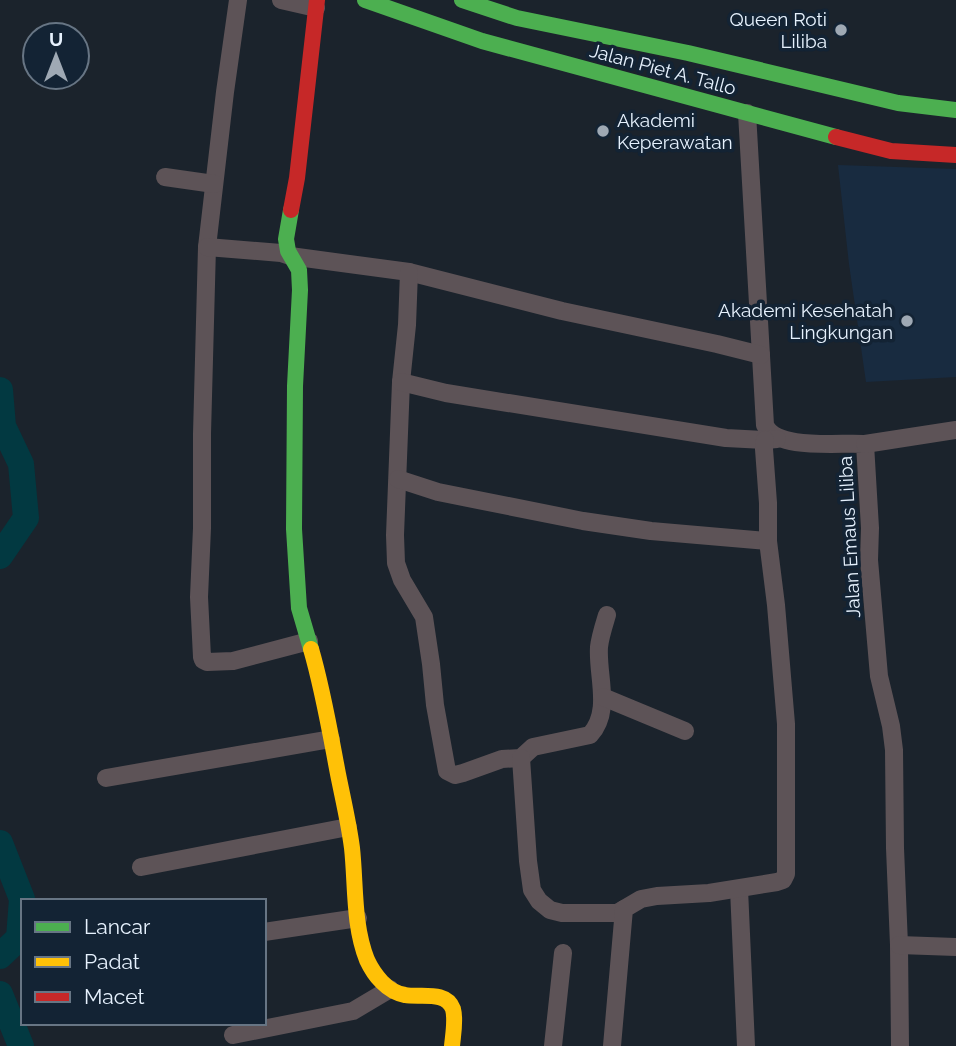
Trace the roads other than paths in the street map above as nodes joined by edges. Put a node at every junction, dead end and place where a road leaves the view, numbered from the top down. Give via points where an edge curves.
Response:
1 (238, 0) edge
2 (281, 0) edge
3 (365, 0) edge
4 (462, 0) edge
5 (484, 3) edge
6 (317, 4) edge
7 (956, 110) edge
8 (747, 113) junction
9 (956, 155) edge
10 (165, 177) dead end
11 (214, 184) junction
12 (207, 247) junction
13 (290, 256) junction
14 (409, 272) junction
15 (761, 355) junction
16 (401, 382) junction
17 (956, 430) edge
18 (773, 440) junction
19 (865, 444) junction
20 (398, 479) junction
21 (768, 541) junction
22 (607, 615) dead end
23 (309, 641) junction
24 (603, 697) junction
25 (685, 731) dead end
26 (331, 738) junction
27 (521, 758) junction
28 (106, 778) dead end
29 (348, 827) junction
30 (141, 867) dead end
31 (739, 889) junction
32 (624, 909) junction
33 (358, 918) junction
34 (266, 932) edge
35 (899, 945) junction
36 (956, 947) edge
37 (563, 953) dead end
38 (390, 989) junction
39 (233, 1035) dead end
40 (453, 1046) edge
41 (554, 1046) edge
42 (612, 1046) edge
43 (746, 1046) edge
44 (900, 1046) edge

1 - 11 street
2 - 6 street
3 - 8 main road, Jalan Piet A. Tallo via 482,41
4 - 5 main road, Jalan Piet A. Tallo
5 - 7 main road, Jalan Piet A. Tallo via 517,18 898,103
6 - 13 main road via 286,239
8 - 9 main road, Jalan Piet A. Tallo via 891,151
8 - 15 street
10 - 11 street
11 - 12 street
12 - 13 street
12 - 23 street via 198,597 202,657 207,662 233,661
13 - 14 street
13 - 23 main road via 299,270 300,290 295,556 299,608
14 - 15 street via 562,312
14 - 16 street
15 - 18 street via 765,425
16 - 18 street, Jalan Emaus Liliba via 712,436
16 - 20 street
17 - 19 street
18 - 19 street, Jalan Emaus Liliba
18 - 21 street via 764,449
19 - 35 street, Jalan Emaus Liliba via 875,634 894,750
20 - 21 street via 438,492 583,521
20 - 27 street via 396,563 424,617 447,771 455,775 502,759
21 - 31 street via 786,724 786,874 778,882
22 - 24 street via 599,645
23 - 26 main road
24 - 25 street
24 - 27 street via 598,723 590,735 533,747
26 - 28 street
26 - 29 main road
27 - 32 street via 528,861 532,890 539,901 562,913 617,913
29 - 30 street
29 - 33 main road
31 - 32 street via 657,896
31 - 43 street
32 - 42 street
33 - 34 street
33 - 38 main road via 368,962
35 - 36 street
35 - 44 street, Jalan Emaus Liliba
37 - 41 street
38 - 39 street via 353,1012
38 - 40 main road via 403,995 443,997 449,1002

